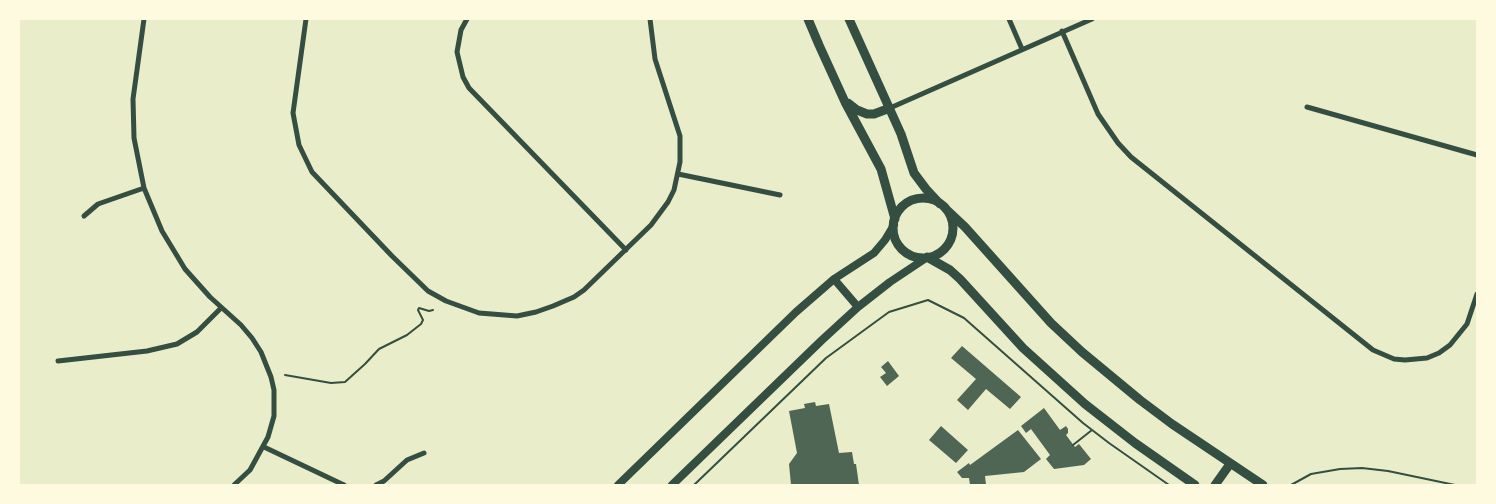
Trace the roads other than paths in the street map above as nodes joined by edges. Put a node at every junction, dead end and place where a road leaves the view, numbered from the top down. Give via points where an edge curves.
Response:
1 (144, 19) edge
2 (306, 19) edge
3 (467, 19) edge
4 (650, 19) edge
5 (808, 19) edge
6 (849, 19) edge
7 (1009, 19) edge
8 (1092, 19) edge
9 (1062, 31) junction
10 (1022, 49) junction
11 (845, 102) junction
12 (890, 108) junction
13 (1307, 108) dead end
14 (1477, 155) edge
15 (678, 174) junction
16 (144, 188) junction
17 (780, 195) dead end
18 (940, 204) junction
19 (948, 211) junction
20 (84, 216) dead end
21 (894, 222) junction
22 (626, 250) junction
23 (927, 257) junction
24 (834, 279) junction
25 (1477, 294) edge
26 (858, 307) junction
27 (221, 308) junction
28 (58, 361) dead end
29 (264, 447) junction
30 (424, 453) dead end
31 (1230, 464) junction
32 (234, 485) edge
33 (344, 485) edge
34 (376, 485) edge
35 (618, 485) edge
36 (672, 485) edge
37 (1195, 485) edge
38 (1215, 485) edge
39 (1263, 485) edge

1 - 16 street via 133,99 134,138
2 - 22 street via 293,113 305,161 324,185 428,291 479,313 517,316 563,302 584,290
3 - 22 street via 461,30 457,52 469,88
4 - 15 street via 655,59 680,136
5 - 11 main road
6 - 12 main road
7 - 10 street
8 - 9 street
9 - 10 street
9 - 25 street via 1098,114 1131,157 1373,350 1405,360 1439,353 1467,324
10 - 12 street
11 - 12 main road via 868,114
11 - 21 main road via 881,169
12 - 18 main road via 914,173
13 - 14 street
15 - 17 street
15 - 22 street via 674,190 661,214
16 - 20 street via 98,204
16 - 27 street via 172,251
18 - 19 main road
18 - 21 main road via 923,198 914,200 899,210
19 - 23 main road via 953,230 950,240 941,251
19 - 31 main road via 1082,352 1140,400
21 - 23 main road via 894,234 902,249 918,257
21 - 24 main road via 874,253
23 - 26 main road
23 - 37 main road via 960,279 1023,348 1085,404 1128,439
24 - 26 main road
24 - 35 main road
26 - 36 main road
27 - 28 street via 197,332 177,344 147,351
27 - 29 street via 252,338 262,352 271,377 274,416
29 - 32 street via 250,470
29 - 33 street
30 - 34 street via 407,460
31 - 38 main road
31 - 39 main road

